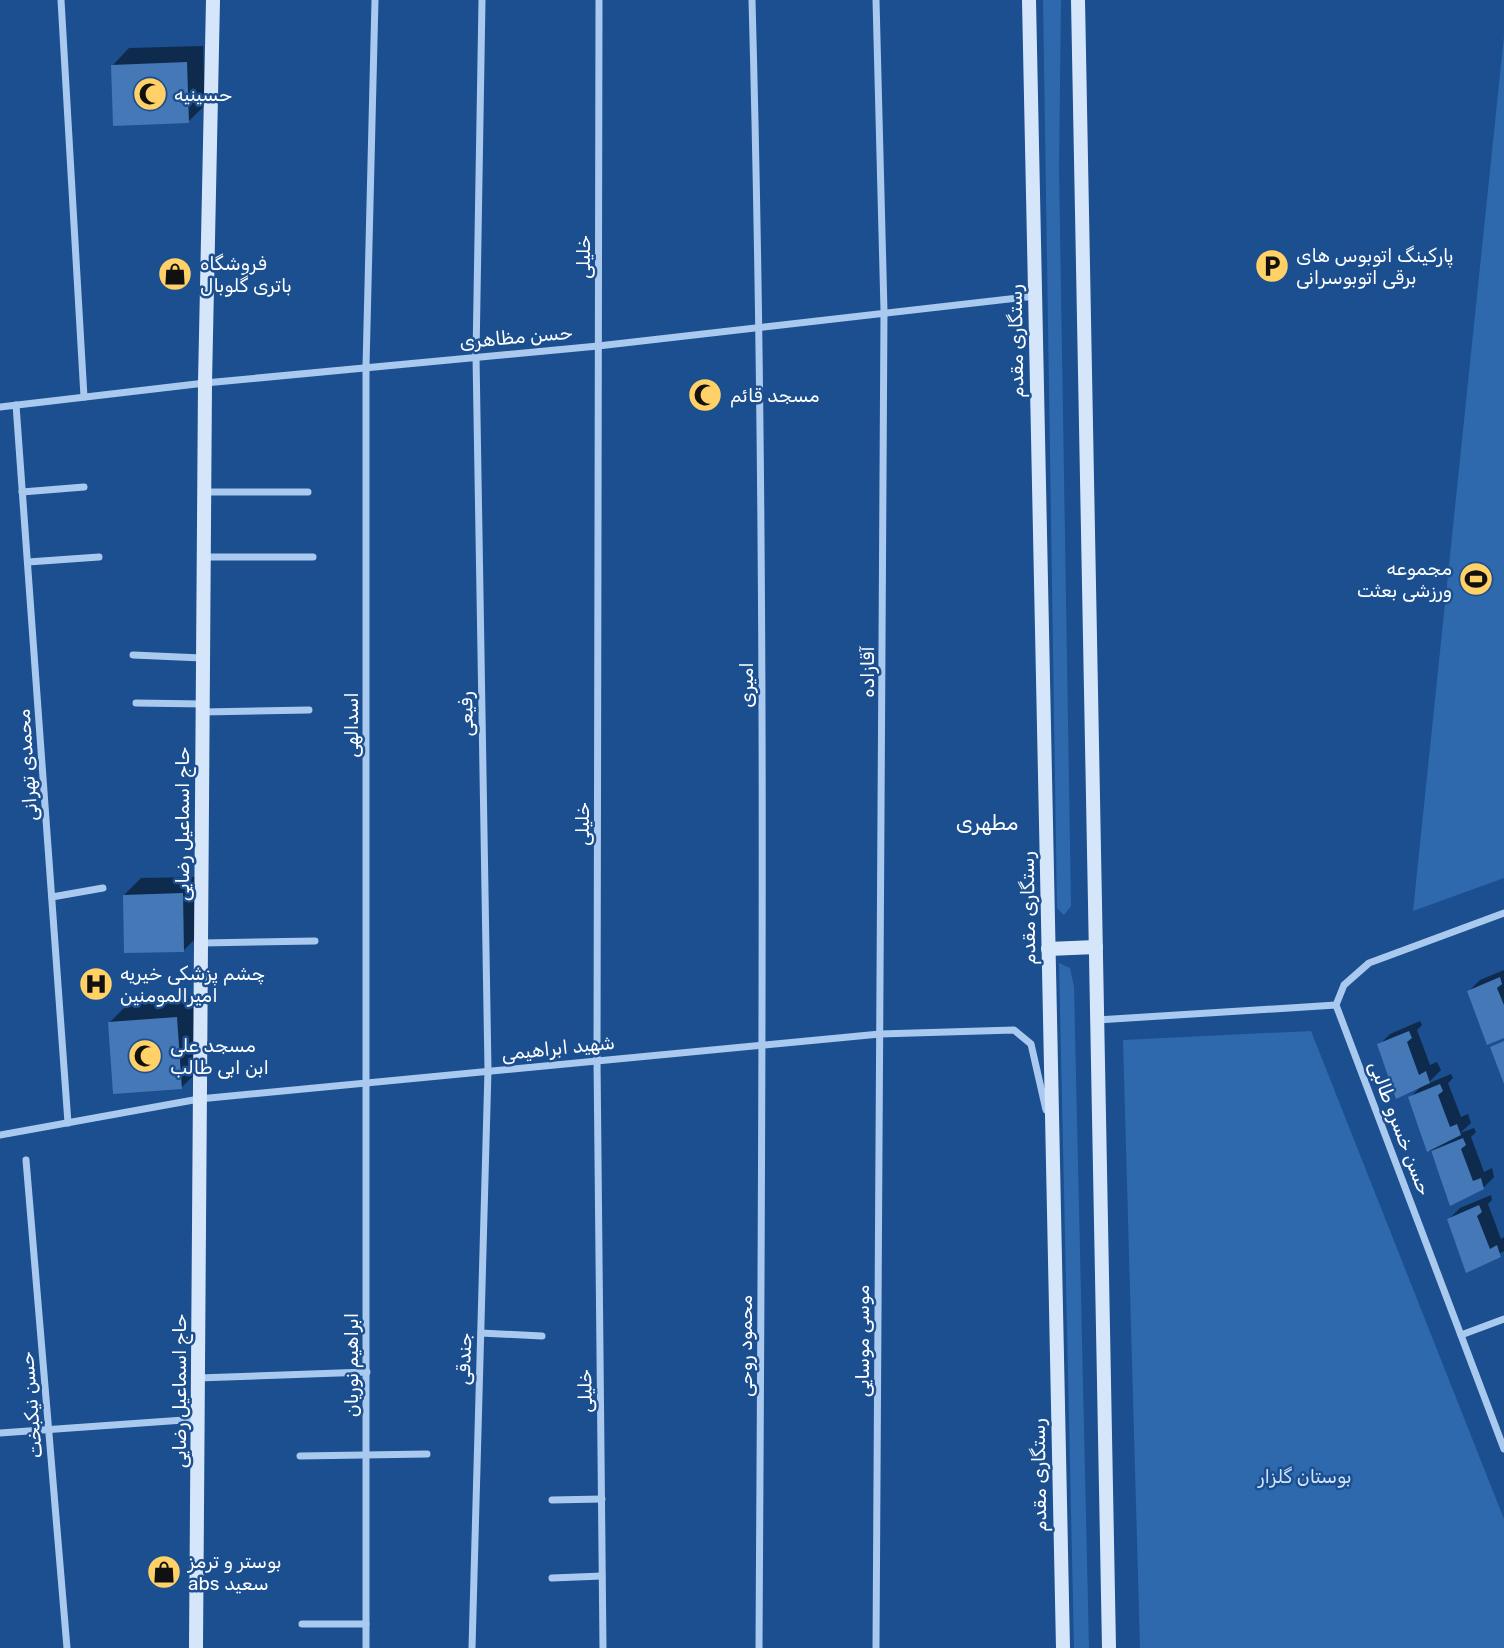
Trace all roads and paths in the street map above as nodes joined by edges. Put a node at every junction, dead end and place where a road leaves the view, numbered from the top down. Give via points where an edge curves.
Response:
1 (61, 0) edge
2 (213, 0) edge
3 (375, 0) edge
4 (482, 0) edge
5 (599, 0) edge
6 (752, 0) edge
7 (876, 0) edge
8 (1029, 0) edge
9 (1078, 0) edge
10 (1035, 296) junction
11 (884, 311) junction
12 (761, 326) junction
13 (598, 346) junction
14 (476, 356) junction
15 (366, 367) junction
16 (205, 383) junction
17 (84, 397) junction
18 (16, 405) junction
19 (0, 407) edge
20 (85, 487) dead end
21 (22, 492) junction
22 (204, 492) junction
23 (308, 492) dead end
24 (99, 557) dead end
25 (204, 557) junction
26 (313, 557) dead end
27 (28, 562) junction
28 (133, 655) dead end
29 (203, 659) junction
30 (136, 703) dead end
31 (203, 708) junction
32 (309, 710) dead end
33 (103, 888) dead end
34 (52, 897) junction
35 (1504, 913) edge
36 (315, 942) dead end
37 (201, 943) junction
38 (1096, 947) junction
39 (1048, 949) junction
40 (1336, 1005) junction
41 (1097, 1020) junction
42 (880, 1034) junction
43 (763, 1044) junction
44 (597, 1059) junction
45 (488, 1070) junction
46 (368, 1082) junction
47 (200, 1099) junction
48 (68, 1123) junction
49 (1051, 1128) junction
50 (0, 1135) edge
51 (26, 1160) dead end
52 (1504, 1319) edge
53 (481, 1334) junction
54 (1461, 1335) junction
55 (542, 1336) dead end
56 (367, 1372) junction
57 (198, 1378) junction
58 (198, 1419) junction
59 (49, 1430) junction
60 (0, 1433) edge
61 (1504, 1449) edge
62 (366, 1454) junction
63 (428, 1454) dead end
64 (300, 1456) dead end
65 (602, 1499) junction
66 (552, 1500) dead end
67 (602, 1576) junction
68 (552, 1578) dead end
69 (302, 1624) dead end
70 (366, 1624) junction
71 (67, 1648) edge
72 (196, 1648) edge
73 (366, 1648) edge
74 (471, 1648) edge
75 (603, 1648) edge
76 (759, 1648) edge
77 (876, 1648) edge
78 (1063, 1648) edge
79 (1109, 1648) edge

1 - 17 street
2 - 16 main road, حاج اسماعیل رضایی
3 - 15 street, اسدالهی
4 - 14 street, رفیعی
5 - 13 street, خلیلی
6 - 12 street, امیری
7 - 11 street, آقازاده
8 - 10 main road, رستگاری مقدم
9 - 38 main road
10 - 11 street, حسن مظاهری
10 - 39 main road, رستگاری مقدم
11 - 12 street, حسن مظاهری
11 - 42 street, آقازاده
12 - 13 street, حسن مظاهری
12 - 43 street, امیری
13 - 14 street, حسن مظاهری
13 - 44 street, خلیلی
14 - 15 street, حسن مظاهری
14 - 45 street, رفیعی
15 - 16 street, حسن مظاهری
15 - 46 street, اسدالهی
16 - 17 street, حسن مظاهری
16 - 22 main road, حاج اسماعیل رضایی
17 - 18 street, حسن مظاهری
18 - 19 street, حسن مظاهری
18 - 21 street, محمدی تهرانی
20 - 21 street
21 - 27 street, محمدی تهرانی
22 - 23 street
22 - 25 main road, حاج اسماعیل رضایی
24 - 27 street
25 - 26 street
25 - 29 main road, حاج اسماعیل رضایی
27 - 34 street, محمدی تهرانی
28 - 29 street
29 - 31 main road, حاج اسماعیل رضایی
30 - 31 street
31 - 32 street
31 - 37 main road, حاج اسماعیل رضایی
33 - 34 street
34 - 48 street, محمدی تهرانی
35 - 40 street via 1369,963 1344,985
36 - 37 street
37 - 47 main road, حاج اسماعیل رضایی
38 - 39 main road
38 - 41 main road
39 - 49 main road, رستگاری مقدم
40 - 41 street
40 - 54 street, حسن خسرو طالبی
41 - 79 main road
42 - 43 street, شهید ابراهیمی
42 - 49 street, شهید ابراهیمی via 1014,1030 1023,1034 1031,1044
42 - 77 street, موسی موسایی
43 - 44 street, شهید ابراهیمی
43 - 76 street, محمود روحی
44 - 45 street, شهید ابراهیمی
44 - 65 street, خلیلی
45 - 46 street, شهید ابراهیمی
45 - 53 street, جندقی
46 - 47 street, شهید ابراهیمی
46 - 56 street, ابراهیم نوریان
47 - 48 street, شهید ابراهیمی
47 - 57 main road, حاج اسماعیل رضایی
48 - 50 street, شهید ابراهیمی
49 - 78 main road, رستگاری مقدم
51 - 59 street, حسن نیکبخت
52 - 54 street
53 - 55 street
53 - 74 street, جندقی
54 - 61 street, حسن خسرو طالبی
56 - 57 street
56 - 62 street, ابراهیم نوریان
57 - 58 main road, حاج اسماعیل رضایی
58 - 59 street
58 - 72 main road, حاج اسماعیل رضایی
59 - 60 street
59 - 71 street, حسن نیکبخت
62 - 63 street
62 - 64 street
62 - 70 street, ابراهیم نوریان
65 - 66 street
65 - 67 street, خلیلی
67 - 68 street
67 - 75 street, خلیلی
69 - 70 street
70 - 73 street, ابراهیم نوریان

